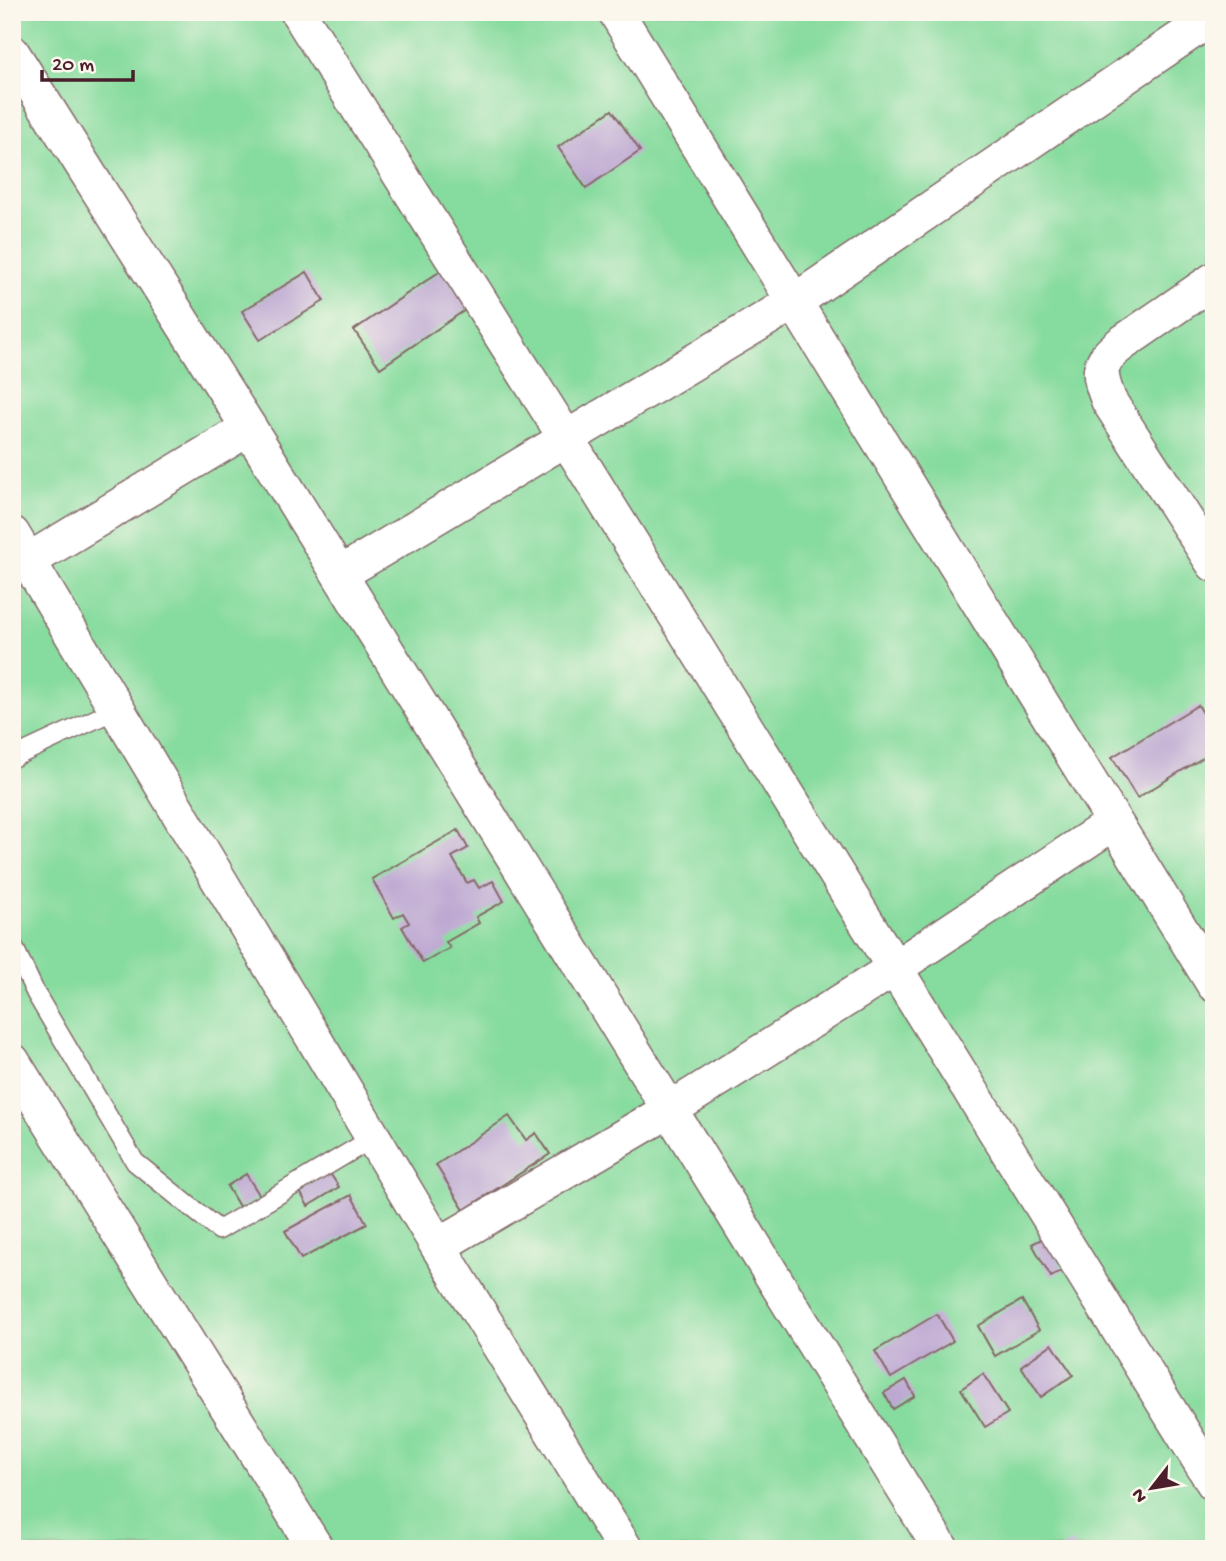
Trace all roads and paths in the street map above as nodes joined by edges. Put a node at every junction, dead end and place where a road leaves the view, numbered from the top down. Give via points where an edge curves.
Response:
1 (298, 12) edge
2 (616, 12) edge
3 (1214, 16) edge
4 (12, 53) edge
5 (1214, 280) edge
6 (794, 302) junction
7 (250, 428) junction
8 (566, 438) junction
9 (20, 547) edge
10 (1214, 564) edge
11 (340, 574) junction
12 (117, 709) junction
13 (12, 758) edge
14 (1114, 824) junction
15 (12, 943) edge
16 (895, 968) junction
17 (1214, 984) edge
18 (12, 1061) edge
19 (671, 1109) junction
20 (373, 1138) junction
21 (438, 1246) junction
22 (1214, 1483) edge
23 (316, 1549) edge
24 (625, 1549) edge
25 (941, 1549) edge

1 - 8 street
2 - 6 street
3 - 6 street
4 - 7 street
5 - 10 street via 1121,344 1107,355 1100,369 1110,401
6 - 8 street
6 - 14 street
7 - 9 street
7 - 11 street
8 - 11 street
8 - 16 street
9 - 12 street
11 - 19 street
12 - 13 lane
12 - 20 street
14 - 16 street
14 - 17 street
15 - 20 lane via 36,994 135,1162 219,1230
16 - 19 street
16 - 22 street
18 - 23 street
19 - 21 street
19 - 25 street
20 - 21 street
21 - 24 street

